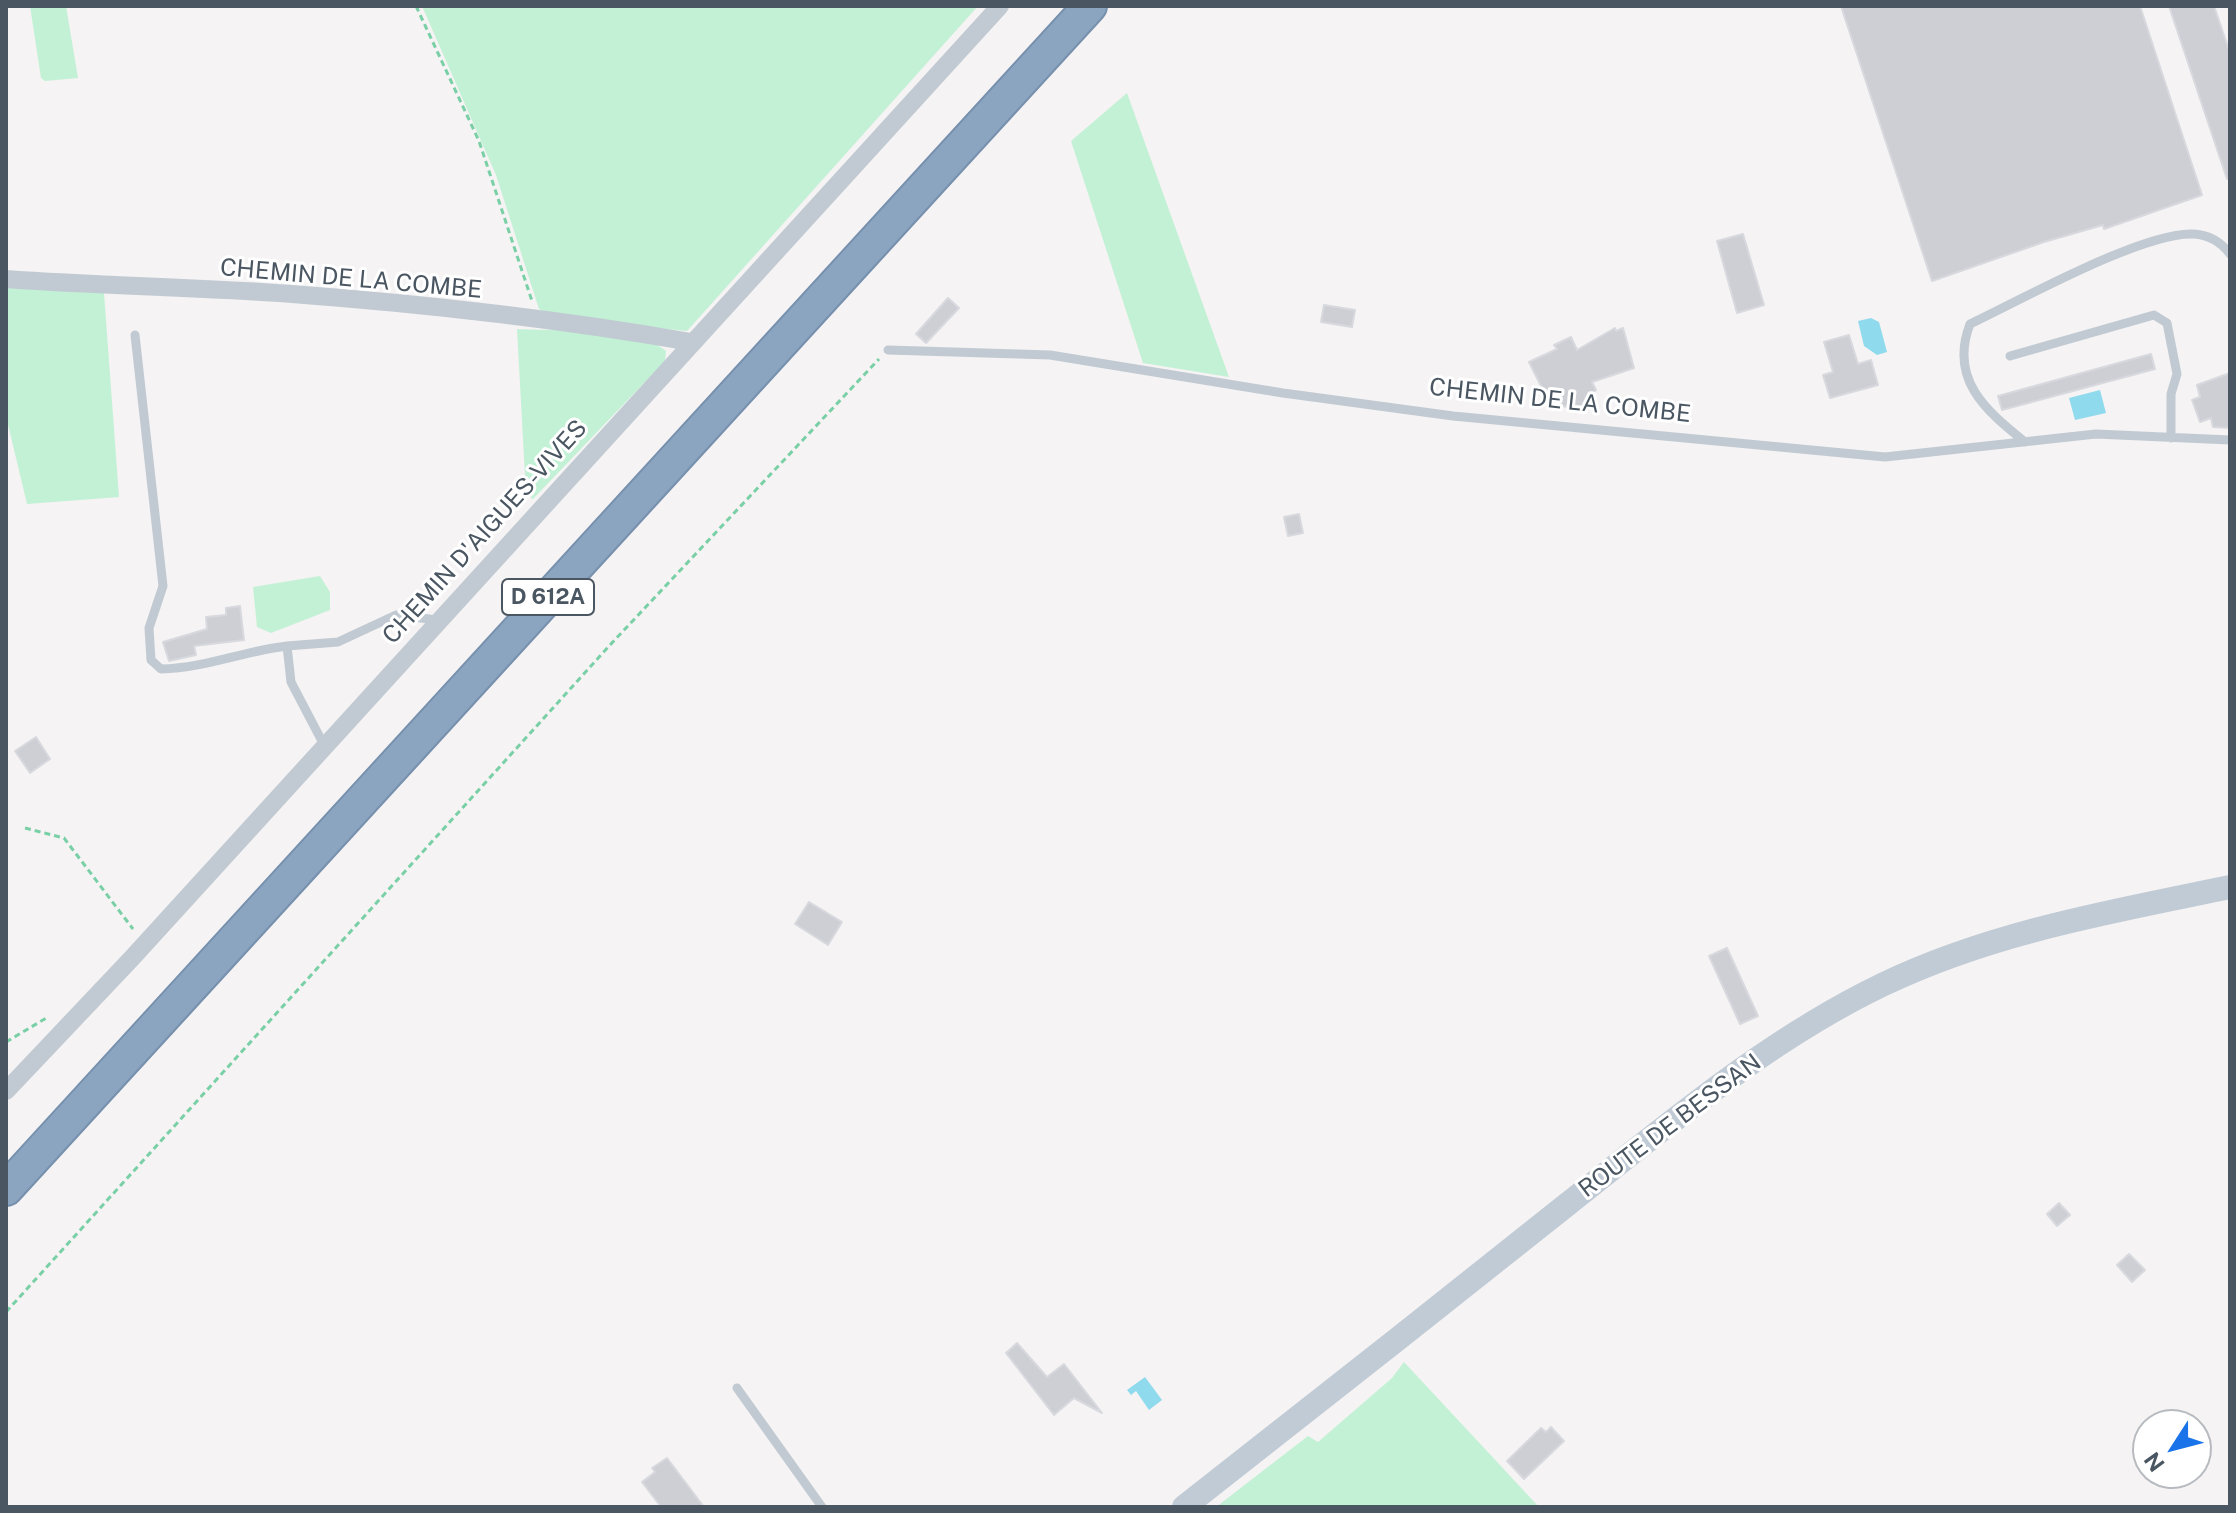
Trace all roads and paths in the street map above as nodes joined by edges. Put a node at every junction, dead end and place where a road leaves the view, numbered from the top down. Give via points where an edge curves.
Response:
1 (416, 6) edge
2 (1000, 6) edge
3 (1090, 6) edge
4 (2230, 254) edge
5 (6, 279) edge
6 (537, 320) junction
7 (135, 335) dead end
8 (691, 342) junction
9 (888, 350) joint
10 (2010, 356) dead end
11 (2171, 438) junction
12 (2230, 440) edge
13 (2025, 442) junction
14 (437, 620) junction
15 (287, 646) junction
16 (324, 745) junction
17 (25, 828) dead end
18 (2230, 887) edge
19 (148, 940) junction
20 (6, 1091) edge
21 (6, 1189) edge
22 (6, 1312) edge
23 (737, 1388) dead end
24 (822, 1507) edge
25 (1184, 1507) edge

1 - 6 path via 479,141
2 - 8 street, CHEMIN D'AIGUES-VIVES / D 612A
3 - 21 highway, D 612A
4 - 13 lane via 2220,241 2193,234 2131,248 1970,324 1962,345 1968,379 1983,408
5 - 6 street, CHEMIN DE LA COMBE via 290,294
6 - 8 street, CHEMIN DE LA COMBE
7 - 15 lane via 163,586 149,628 151,660 161,669 187,668
8 - 14 street, CHEMIN D'AIGUES-VIVES / D 612A
9 - 13 lane, CHEMIN DE LA COMBE via 1050,355 1453,416 1885,457
9 - 22 path via 610,645
10 - 11 lane via 2154,315 2167,323 2177,357
11 - 12 lane, CHEMIN DE LA COMBE
11 - 13 lane, CHEMIN DE LA COMBE via 2096,434
14 - 15 lane via 396,615 338,642
14 - 16 street, CHEMIN D'AIGUES-VIVES / D 612A
15 - 16 lane via 291,682
16 - 19 street, CHEMIN D'AIGUES-VIVES / D 612A
17 - 19 path via 64,838 129,926
18 - 25 street, ROUTE DE BESSAN via 2086,917 1982,946 1885,983 1786,1038
19 - 20 street, CHEMIN D'AIGUES-VIVES / D 612A
23 - 24 lane

